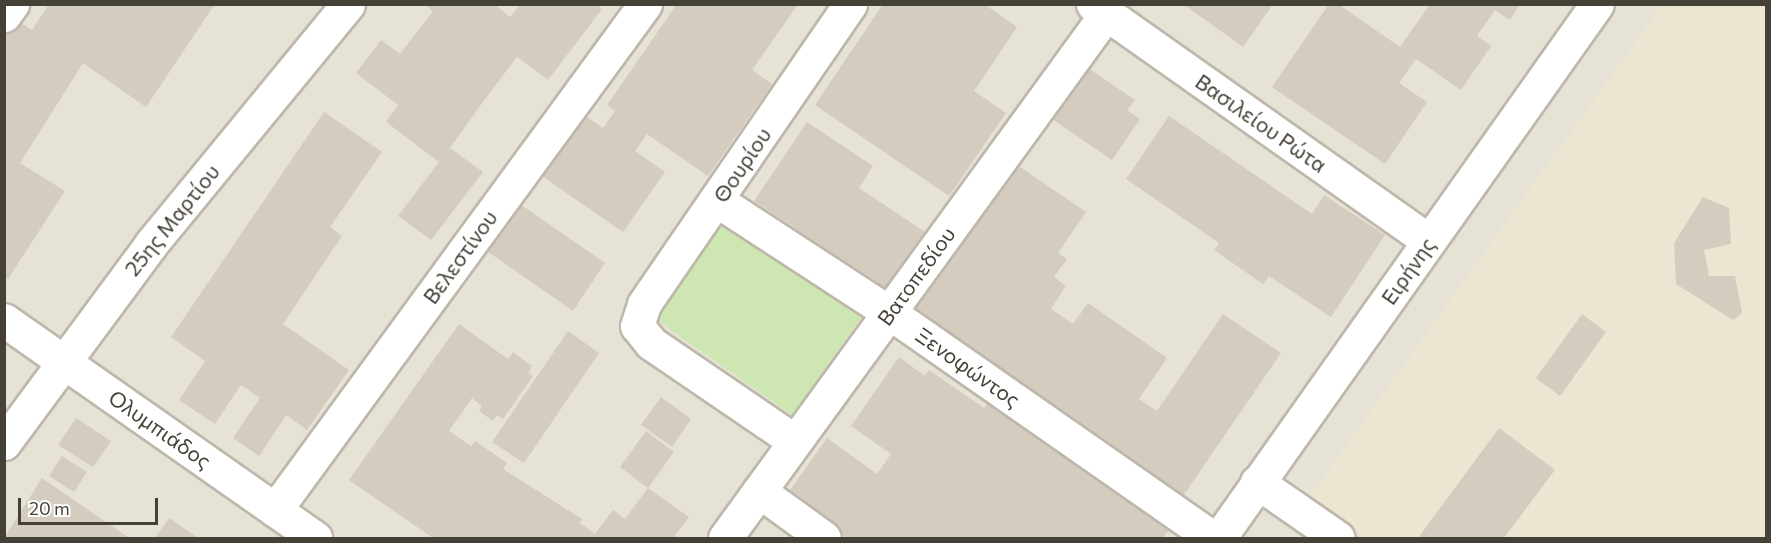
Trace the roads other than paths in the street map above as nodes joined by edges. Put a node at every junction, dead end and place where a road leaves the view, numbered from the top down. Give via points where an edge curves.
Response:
1 (12, 4) edge
2 (348, 4) edge
3 (645, 4) edge
4 (850, 4) edge
5 (1597, 4) edge
6 (1099, 9) edge
7 (4, 15) edge
8 (718, 201) junction
9 (1429, 241) junction
10 (890, 313) junction
11 (4, 320) edge
12 (63, 361) junction
13 (793, 440) junction
14 (4, 443) edge
15 (1257, 482) junction
16 (759, 491) junction
17 (275, 510) junction
18 (315, 538) edge
19 (725, 538) edge
20 (824, 538) edge
21 (1213, 538) edge
22 (1219, 538) edge
23 (1338, 538) edge

1 - 7 street
2 - 12 street, 25ης Μαρτίου via 151,244
3 - 17 street, Βελεστίνου
4 - 8 street, Θουρίου
5 - 9 street, Ειρήνης
6 - 9 street, Βασιλείου Ρώτα
6 - 10 street, Βατοπεδίου
8 - 10 street, Ξενοφώντος
8 - 13 street, Θουρίου via 644,304 637,326 651,343
9 - 15 street, Ειρήνης
10 - 13 street, Βατοπεδίου
10 - 21 street, Ξενοφώντος
11 - 12 street, Ολυμπιάδος
12 - 14 street, 25ης Μαρτίου
12 - 17 street, Ολυμπιάδος
13 - 16 street, Βατοπεδίου
15 - 22 street, Ειρήνης
15 - 23 street
16 - 19 street, Βατοπεδίου
16 - 20 street
17 - 18 street, Ολυμπιάδος

